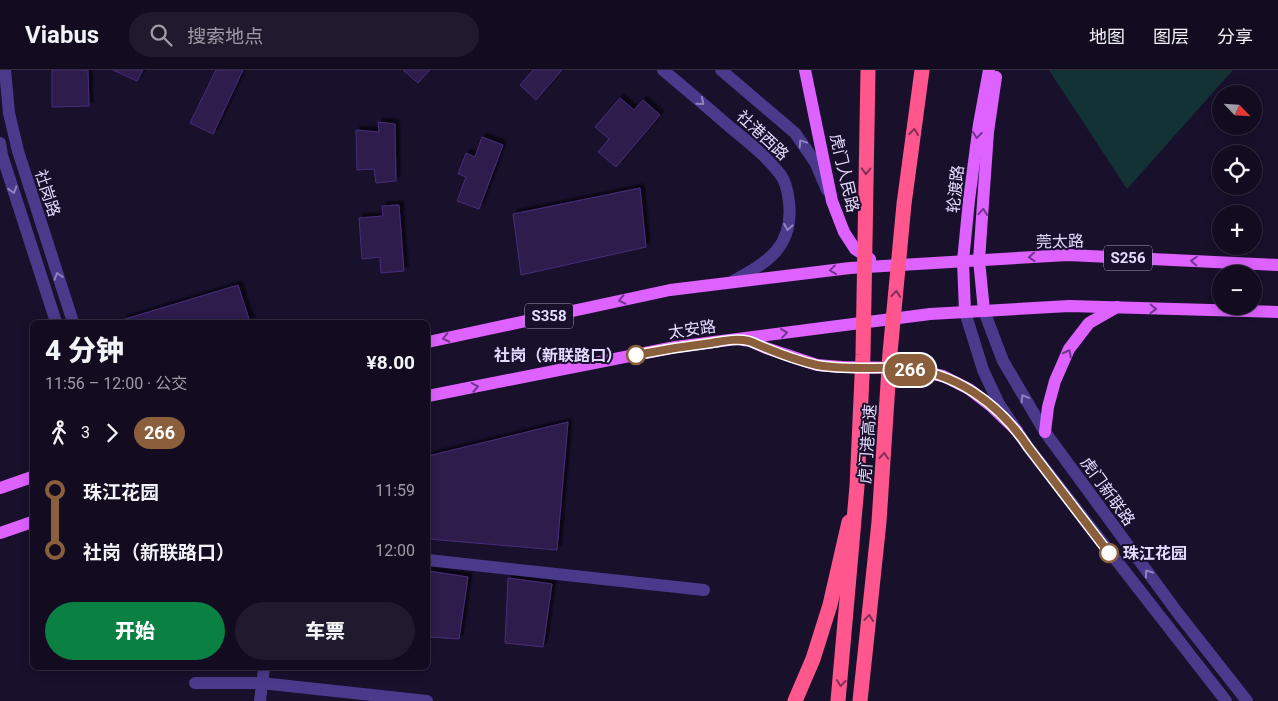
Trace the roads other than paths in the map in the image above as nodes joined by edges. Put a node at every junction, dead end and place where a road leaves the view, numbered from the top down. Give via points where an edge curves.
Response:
1 (5, 70) edge
2 (663, 70) edge
3 (721, 70) edge
4 (805, 70) edge
5 (868, 70) edge
6 (922, 70) edge
7 (989, 70) edge
8 (997, 70) edge
9 (0, 143) edge
10 (832, 201) junction
11 (979, 260) junction
12 (963, 261) junction
13 (1278, 265) edge
14 (881, 266) junction
15 (731, 282) junction
16 (1117, 308) junction
17 (984, 311) junction
18 (965, 312) junction
19 (1278, 312) edge
20 (55, 320) edge
21 (72, 320) edge
22 (736, 340) junction
23 (430, 342) edge
24 (430, 396) edge
25 (1017, 431) junction
26 (1044, 432) junction
27 (30, 478) edge
28 (857, 486) junction
29 (0, 488) edge
30 (30, 523) edge
31 (0, 533) edge
32 (430, 560) edge
33 (704, 590) dead end
34 (866, 646) junction
35 (264, 670) edge
36 (195, 683) dead end
37 (261, 683) junction
38 (260, 701) edge
39 (427, 701) edge
40 (794, 701) edge
41 (838, 701) edge
42 (860, 701) edge
43 (868, 701) edge
44 (1226, 701) edge
45 (1247, 701) edge

21 -> 1 street, 社岗路 via 18,151 8,113
2 -> 15 street, 社港西路 via 753,146 781,175 788,192 790,215 786,237 774,256
10 -> 3 street, 社港西路 via 815,162 795,133
4 - 10 main road, 虎门人民路
5 -> 28 highway, 虎门港高速, bridge via 863,355
34 -> 6 highway, 虎门港高速, bridge via 904,204
7 -> 12 main road, 轮渡路 via 979,124
11 -> 8 main road, 轮渡路 via 988,132
9 -> 20 street, 社岗路
10 - 14 main road, 虎门人民路 via 844,232 856,249
11 - 12 main road, 莞太路 / S256
13 -> 11 main road, 莞太路 / S256 via 1068,255
11 - 17 main road, 轮渡路
12 - 14 main road, S358
12 - 18 main road, 轮渡路
14 -> 15 main road, S358
15 -> 23 main road, S358 via 670,290
16 - 17 main road, 太安路 via 1069,306
16 -> 19 main road
26 -> 16 main road via 1050,398 1069,349 1089,323
17 - 18 main road, 太安路
26 -> 17 street, 虎门新联路 via 1002,361
22 -> 18 main road, 太安路
18 - 25 street via 983,370 999,404
24 -> 22 main road, 太安路 via 675,348
22 - 25 main road via 750,341 817,365 903,368 943,376 969,389
25 - 44 street
45 -> 26 street, 虎门新联路
27 - 29 main road
28 - 40 highway, bridge via 830,605 813,659
28 -> 41 highway, 虎门港高速, bridge
30 - 31 main road
32 - 33 street
34 - 42 highway, 虎门港高速, bridge
34 - 43 highway, bridge
35 - 37 street
36 - 37 street
37 - 38 street
37 - 39 street

